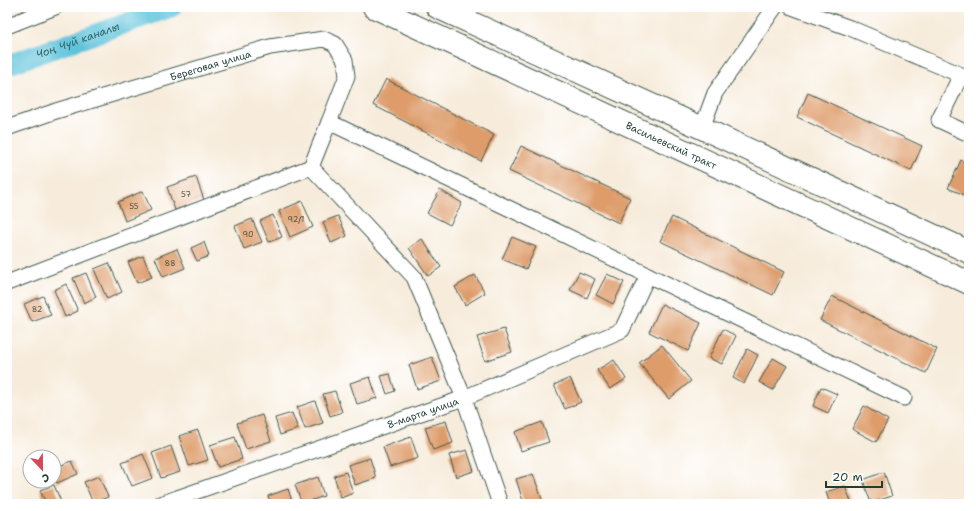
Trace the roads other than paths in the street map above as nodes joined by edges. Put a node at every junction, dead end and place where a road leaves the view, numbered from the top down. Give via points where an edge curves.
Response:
1 (54, 7) edge
2 (438, 7) edge
3 (775, 7) edge
4 (792, 7) edge
5 (378, 9) edge
6 (7, 26) edge
7 (329, 122) junction
8 (7, 128) edge
9 (702, 128) junction
10 (969, 134) edge
11 (311, 167) junction
12 (969, 252) edge
13 (648, 275) junction
14 (7, 283) edge
15 (969, 283) edge
16 (464, 398) junction
17 (904, 398) dead end
18 (160, 504) edge
19 (500, 504) edge

1 - 6 street
2 - 9 main road
3 - 9 street via 715,93
4 - 10 street via 850,28 961,75 939,120
5 - 15 main road, Васильевский тракт
7 - 8 street, Береговая улица via 347,76 345,60 335,44 324,39 270,47
7 - 11 street, Береговая улица
7 - 13 street
9 - 12 main road
11 - 14 street
11 - 16 street via 414,277
13 - 16 street, 8-марта улица via 622,330
13 - 17 street
16 - 18 street, 8-марта улица
16 - 19 street

